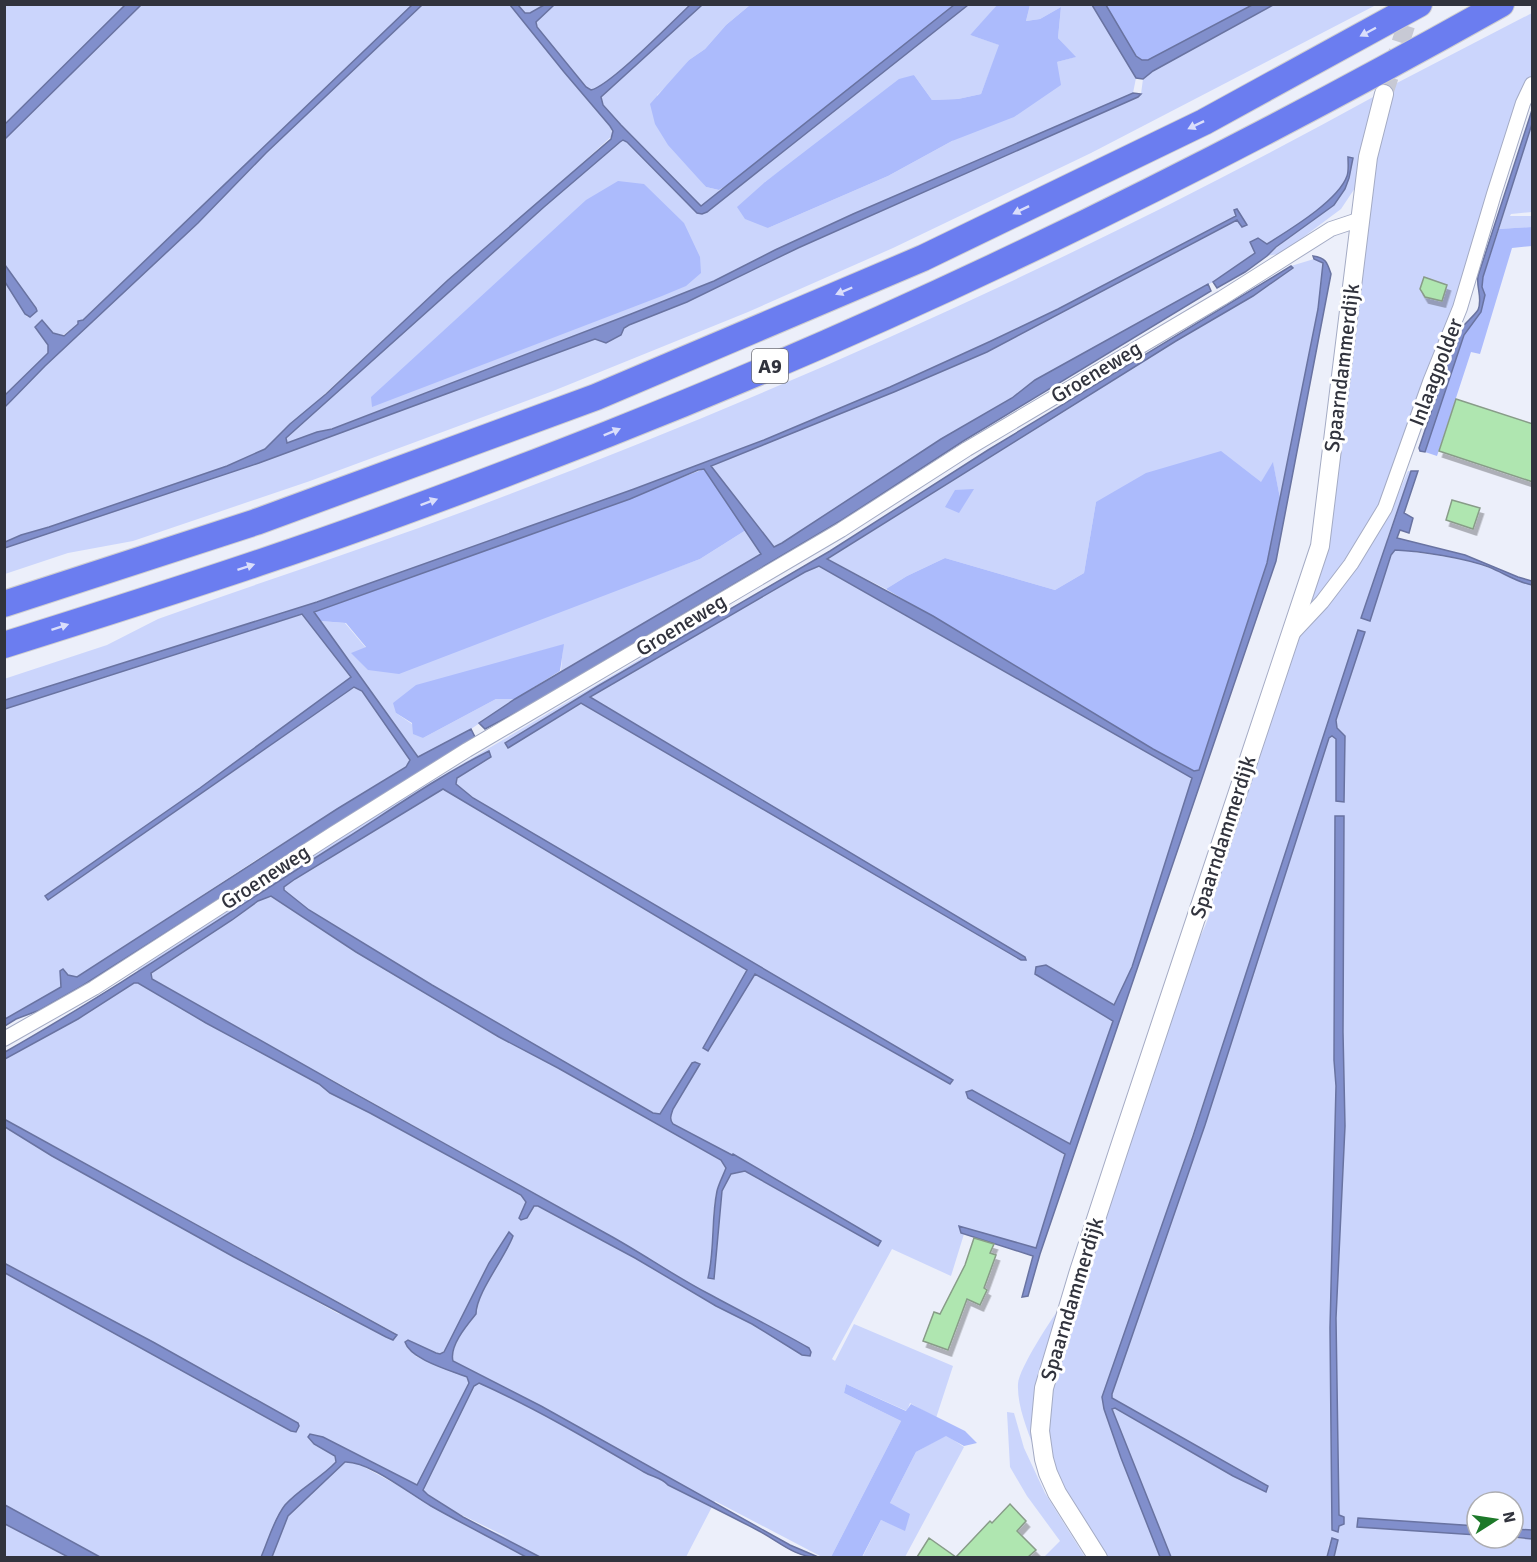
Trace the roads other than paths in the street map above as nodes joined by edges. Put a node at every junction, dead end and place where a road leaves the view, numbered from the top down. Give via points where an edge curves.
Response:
1 (1419, 4) edge
2 (1501, 4) edge
3 (1533, 84) edge
4 (1384, 94) tunnel mouth
5 (1360, 219) junction
6 (4, 604) edge
7 (1290, 635) junction
8 (4, 645) edge
9 (4, 1039) edge
10 (1098, 1557) edge

1 -> 6 highway, A9 via 1204,122 923,258 596,397 256,522
8 -> 2 highway, A9 via 272,559 455,492 610,433 818,346 1066,233
3 - 7 street, Inlaagpolder via 1523,103 1460,308 1385,508 1351,564
4 - 5 street, Spaarndammerdijk via 1369,149
5 - 7 street, Spaarndammerdijk via 1322,533
5 - 9 street, Groeneweg via 1331,229 967,449 841,530 467,750 94,988
7 - 10 street, Spaarndammerdijk via 1114,1163 1044,1388 1040,1431 1048,1473

